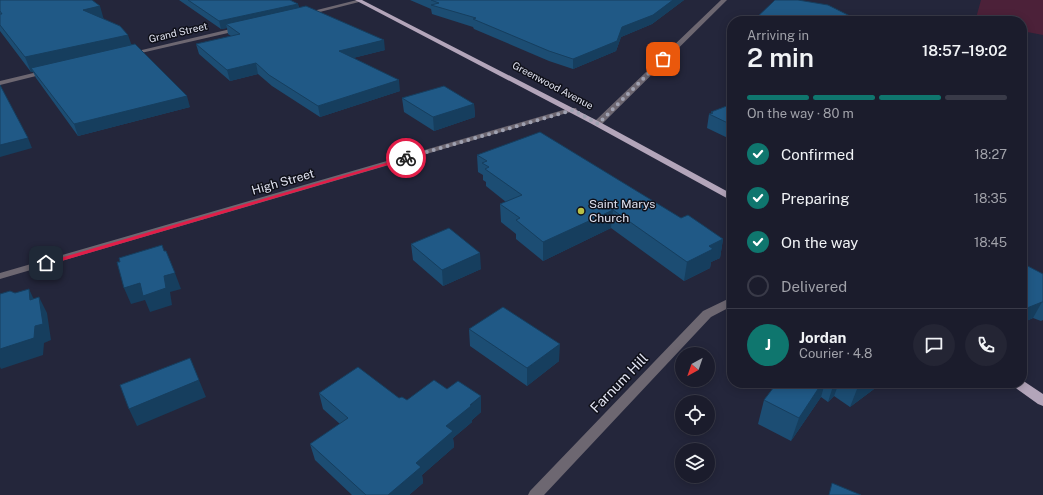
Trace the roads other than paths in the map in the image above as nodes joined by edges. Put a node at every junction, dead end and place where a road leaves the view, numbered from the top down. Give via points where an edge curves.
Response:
1 (359, 0) edge
2 (724, 0) edge
3 (299, 15) edge
4 (245, 27) edge
5 (123, 55) edge
6 (54, 71) edge
7 (0, 83) edge
8 (573, 110) junction
9 (598, 124) junction
10 (727, 195) edge
11 (0, 276) edge
12 (727, 304) edge
13 (1024, 388) edge
14 (1043, 401) edge
15 (535, 495) edge

1 - 3 street
1 - 8 main road, Greenwood Avenue
2 - 9 street
4 - 5 street, Grand Street
6 - 7 street
8 - 9 main road, Greenwood Avenue
8 - 11 street, High Street
9 - 10 main road, Greenwood Avenue
12 - 15 street, Farnum Hill via 706,314
13 - 14 main road

